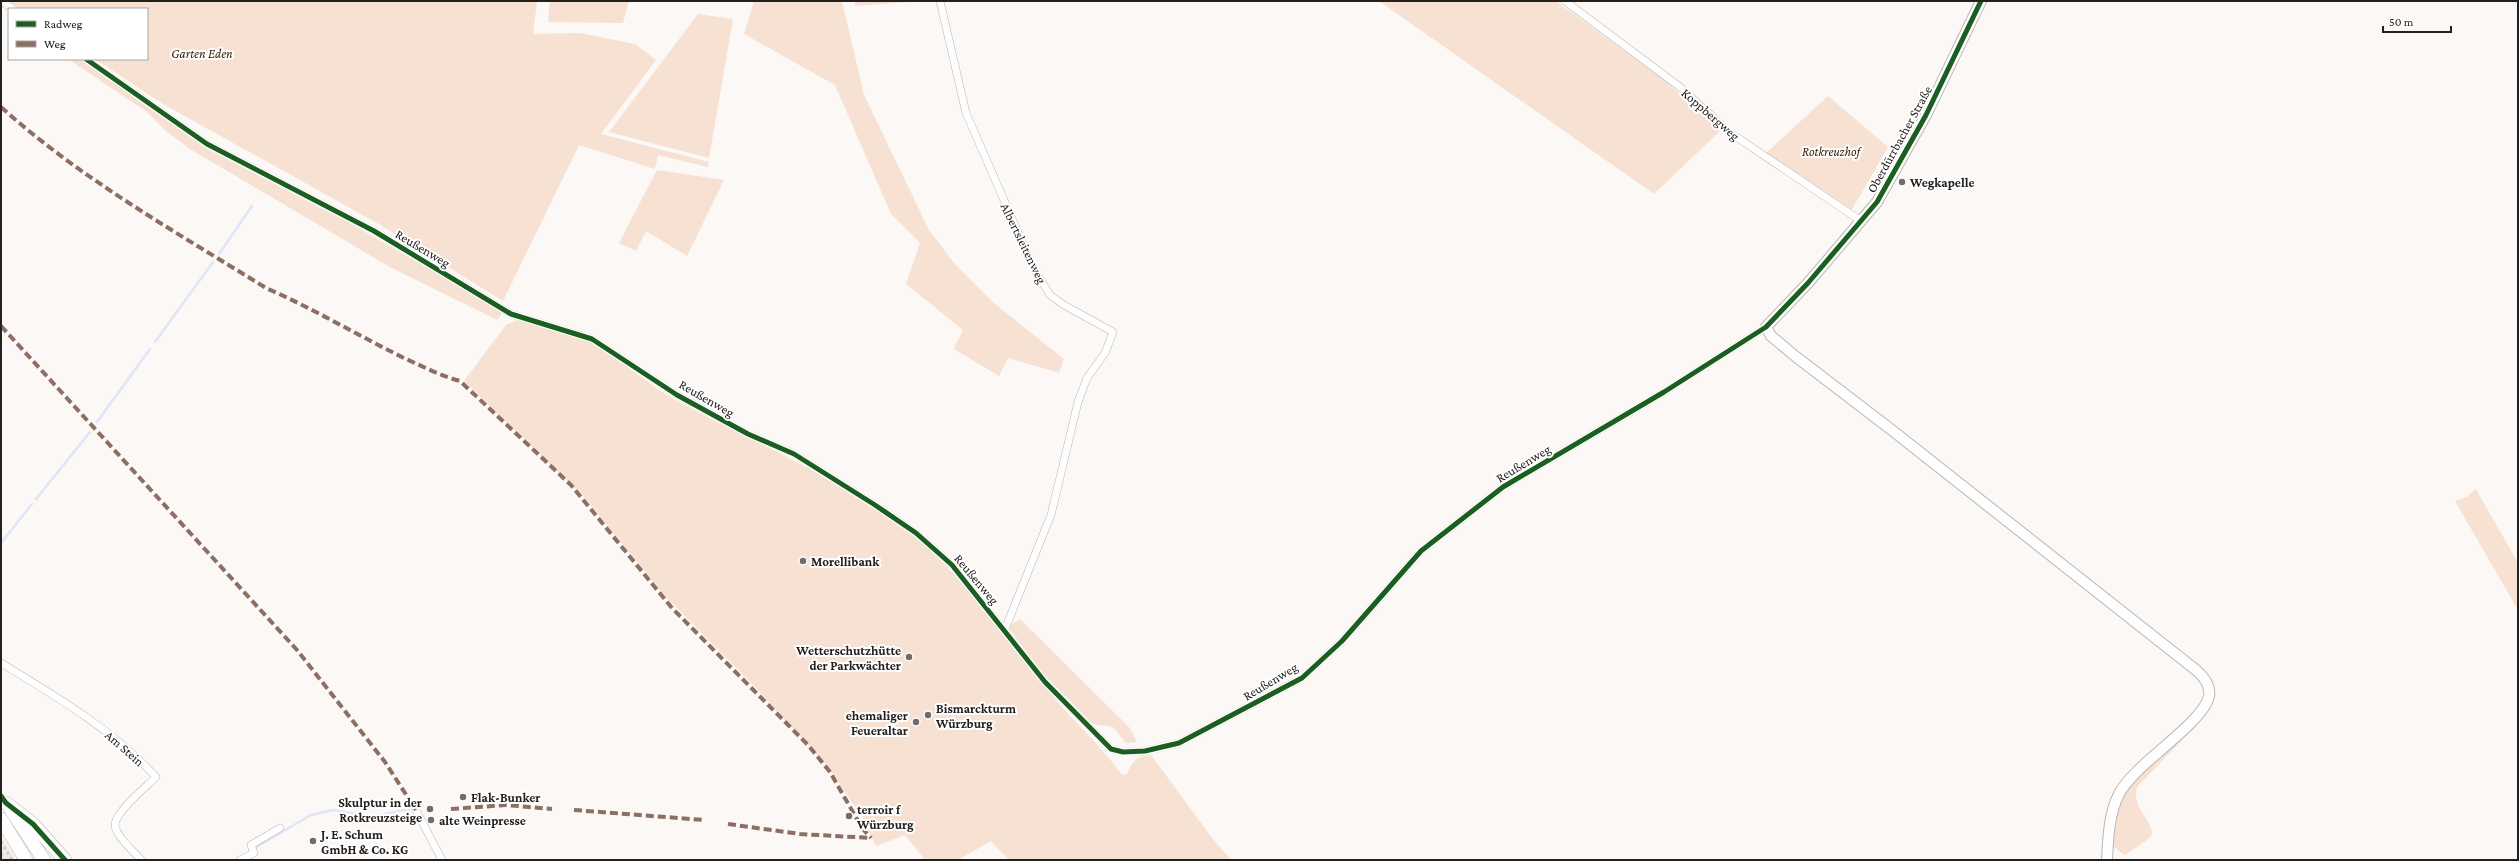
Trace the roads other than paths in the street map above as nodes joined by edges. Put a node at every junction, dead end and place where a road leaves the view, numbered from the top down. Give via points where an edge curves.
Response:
1 (1, 1) edge
2 (940, 1) edge
3 (1565, 1) edge
4 (1981, 1) edge
5 (12, 8) edge
6 (87, 60) edge
7 (1861, 221) junction
8 (1766, 327) junction
9 (1004, 629) junction
10 (1, 663) edge
11 (4, 799) edge
12 (416, 810) dead end
13 (1, 819) edge
14 (280, 828) dead end
15 (26, 860) edge
16 (44, 860) edge
17 (65, 860) edge
18 (141, 860) edge
19 (240, 860) edge
20 (442, 860) edge
21 (2107, 860) edge

1 - 5 street
2 - 9 street, Albertsleitenweg via 966,113 1034,269 1050,295 1113,332 1105,353 1087,378 1078,402 1051,515
3 - 7 street, Koppbergweg via 1680,87 1730,132
4 - 7 street, Oberdürrbacher Straße via 1897,171
6 - 9 street, Reußenweg via 207,144 374,231 511,314 592,339 678,395 748,434 794,454 841,482 916,532 952,564
7 - 8 street, Oberdürrbacher Straße
8 - 9 street, Reußenweg via 1664,392 1503,487 1421,551 1342,641 1302,678 1179,744 1145,751 1123,752 1112,749 1045,682
8 - 21 street via 1771,336 1795,356 1900,435 2183,660 2207,683 2209,695 2201,711 2119,794 2114,805
10 - 18 street, Am Stein via 77,709 136,756 156,777 126,806 115,825 118,833
11 - 16 highway
11 - 17 highway via 33,824
12 - 20 street
13 - 15 highway
14 - 19 street via 251,845 254,853

